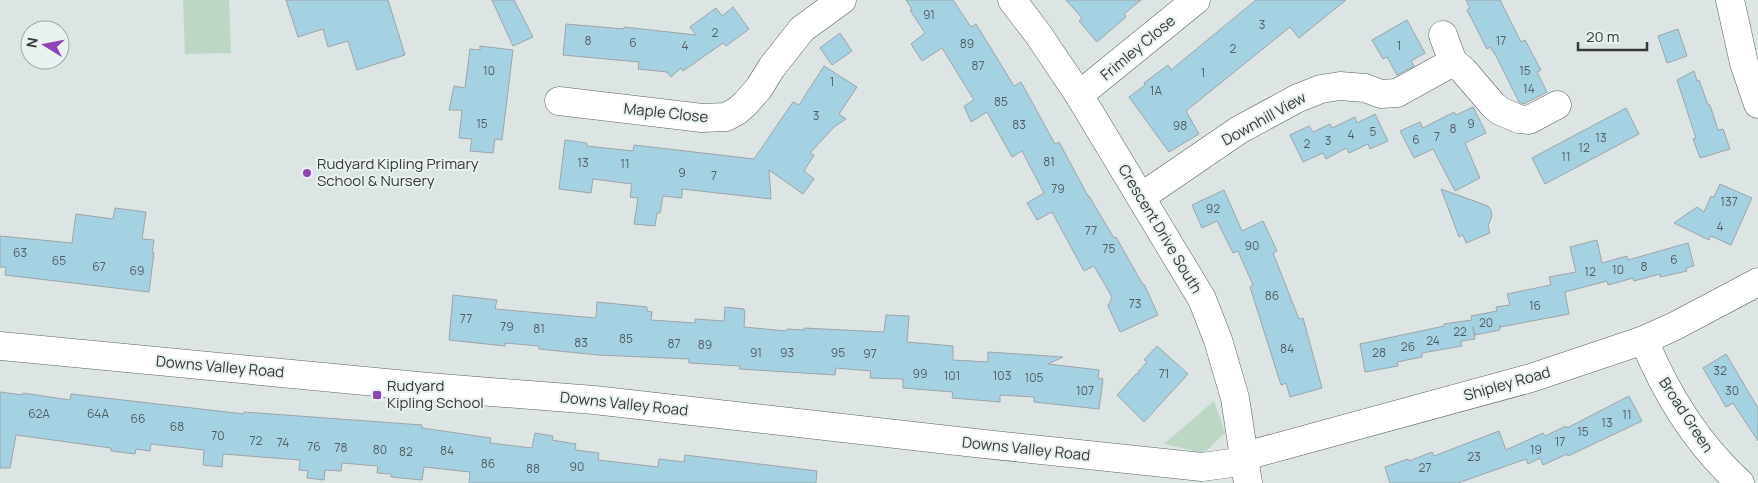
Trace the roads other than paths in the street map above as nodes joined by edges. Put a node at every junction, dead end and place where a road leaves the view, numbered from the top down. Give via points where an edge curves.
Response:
1 (842, 0) edge
2 (1012, 0) edge
3 (1196, 0) edge
4 (1730, 0) edge
5 (1443, 35) dead end
6 (1453, 62) junction
7 (1079, 95) junction
8 (559, 101) dead end
9 (1557, 104) dead end
10 (1758, 104) edge
11 (1141, 197) junction
12 (1758, 282) edge
13 (1644, 340) junction
14 (0, 346) edge
15 (1247, 471) edge
16 (1740, 483) edge

1 - 8 street, Maple Close via 802,29 759,88 737,112 726,117 702,118
2 - 7 street, Crescent Drive South
3 - 7 street, Frimley Close
4 - 10 street via 1744,63
5 - 6 street
6 - 9 street via 1500,111 1529,120
6 - 11 street, Downhill View via 1389,95 1365,88 1340,86 1298,98 1239,130
7 - 11 street, Crescent Drive South
11 - 15 street, Crescent Drive South via 1202,299 1218,340 1234,398
12 - 13 street, Shipley Road
13 - 15 street, Shipley Road via 1531,378 1256,453
13 - 16 street, Broad Green via 1676,406 1699,440
14 - 15 street, Downs Valley Road via 594,400 1202,467 1232,463

